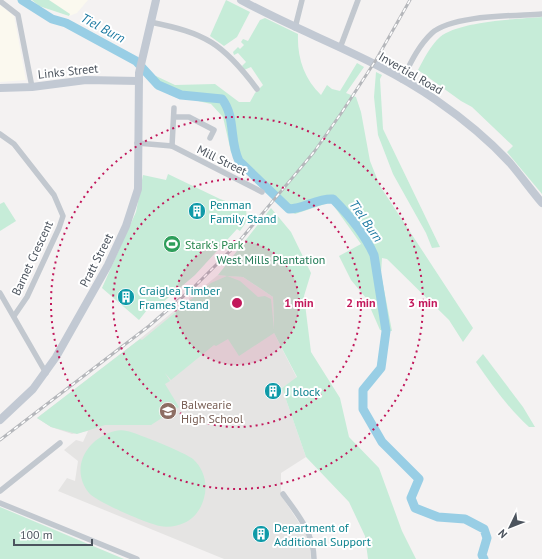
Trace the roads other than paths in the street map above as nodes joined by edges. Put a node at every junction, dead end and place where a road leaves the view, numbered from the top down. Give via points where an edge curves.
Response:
1 (156, 0) edge
2 (241, 0) edge
3 (302, 0) edge
4 (358, 0) edge
5 (0, 1) edge
6 (542, 14) edge
7 (150, 22) junction
8 (295, 28) junction
9 (340, 48) junction
10 (139, 77) junction
11 (402, 80) junction
12 (32, 87) junction
13 (0, 88) edge
14 (257, 89) dead end
15 (174, 108) dead end
16 (174, 117) junction
17 (0, 134) edge
18 (210, 138) dead end
19 (137, 143) junction
20 (172, 146) junction
21 (262, 192) dead end
22 (542, 203) edge
23 (0, 293) edge
24 (14, 316) junction
25 (46, 373) junction
26 (0, 420) edge
27 (60, 443) dead end
28 (0, 491) edge
29 (283, 494) dead end
30 (0, 503) edge
31 (136, 559) edge
32 (314, 559) edge

1 - 7 main road, Pratt Street
2 - 8 main road, Invertiel Road
3 - 8 street
4 - 9 street
5 - 12 street via 18,15
6 - 11 street via 455,21 432,33 416,53
7 - 10 main road, Pratt Street
7 - 14 street via 181,28 212,41 238,65
8 - 9 main road, Invertiel Road
9 - 11 main road, Invertiel Road
10 - 12 main road, Links Street
10 - 19 main road, Pratt Street
11 - 22 main road, Invertiel Road via 435,99 470,125 509,162
12 - 13 main road, Links Street
15 - 16 street
16 - 18 street, Mill Street via 189,117 214,130
16 - 20 street
17 - 24 street, Barnet Crescent via 14,144 54,194 62,216 59,228 27,297
19 - 20 street, Mill Street
19 - 25 main road, Pratt Street via 138,190 126,226 94,290
20 - 21 street, Mill Street
23 - 24 street
24 - 25 street
25 - 26 main road, Pratt Street
27 - 28 street
29 - 32 street via 303,523 312,545
30 - 31 street

